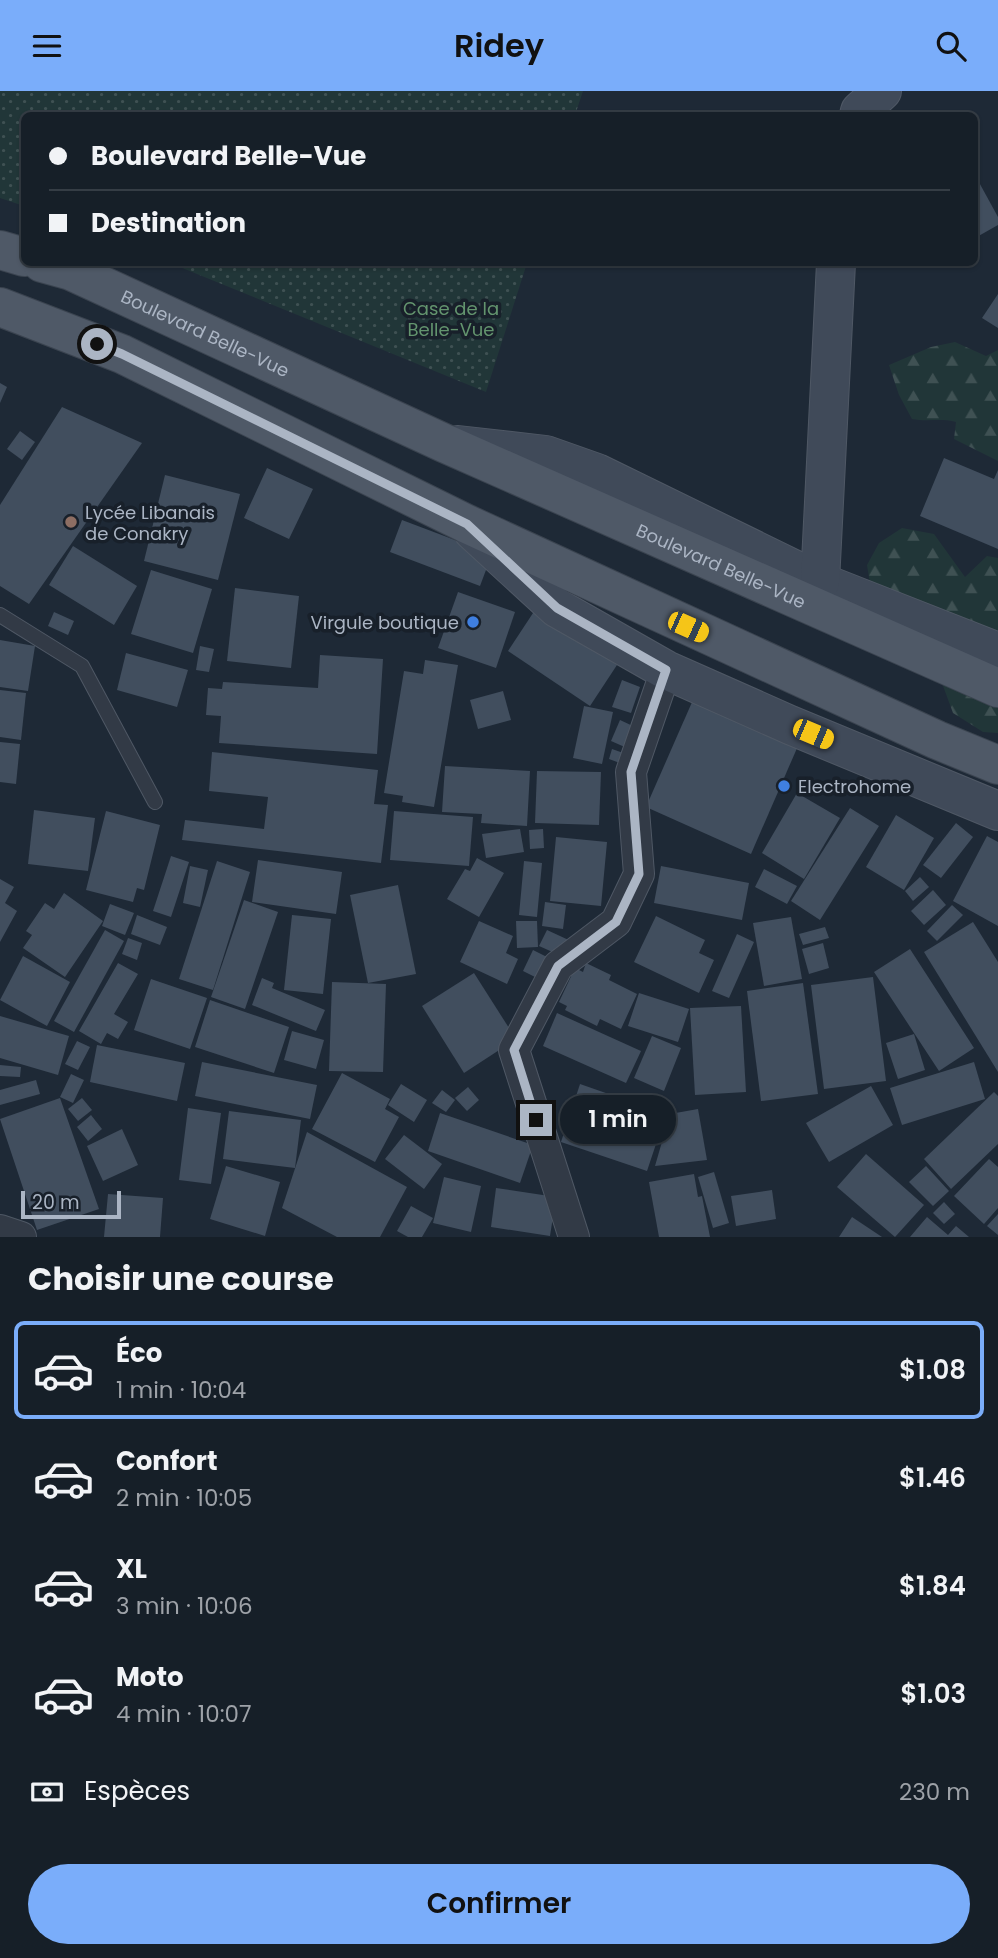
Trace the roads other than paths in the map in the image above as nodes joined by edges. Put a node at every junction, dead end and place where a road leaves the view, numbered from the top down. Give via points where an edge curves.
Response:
1 (882, 91) edge
2 (860, 112) edge
3 (0, 250) edge
4 (21, 256) edge
5 (53, 266) edge
6 (836, 266) edge
7 (0, 307) edge
8 (444, 443) junction
9 (467, 524) junction
10 (820, 582) junction
11 (0, 615) edge
12 (998, 652) edge
13 (666, 670) junction
14 (998, 688) edge
15 (998, 765) edge
16 (155, 802) dead end
17 (998, 811) edge
18 (0, 1230) edge
19 (21, 1237) edge
20 (575, 1237) edge

1 - 2 street
3 - 4 main road
5 - 8 main road, Boulevard Belle-Vue
6 - 10 street
7 - 9 main road via 122,354
8 - 10 street, Boulevard Belle-Vue via 546,455 597,473
8 - 14 main road, Boulevard Belle-Vue
9 - 13 street via 557,608
9 - 15 main road
10 - 12 street, Boulevard Belle-Vue
11 - 16 lane via 82,666
13 - 17 street
13 - 20 street via 631,772 639,874 616,922 558,966 514,1050
18 - 19 street

